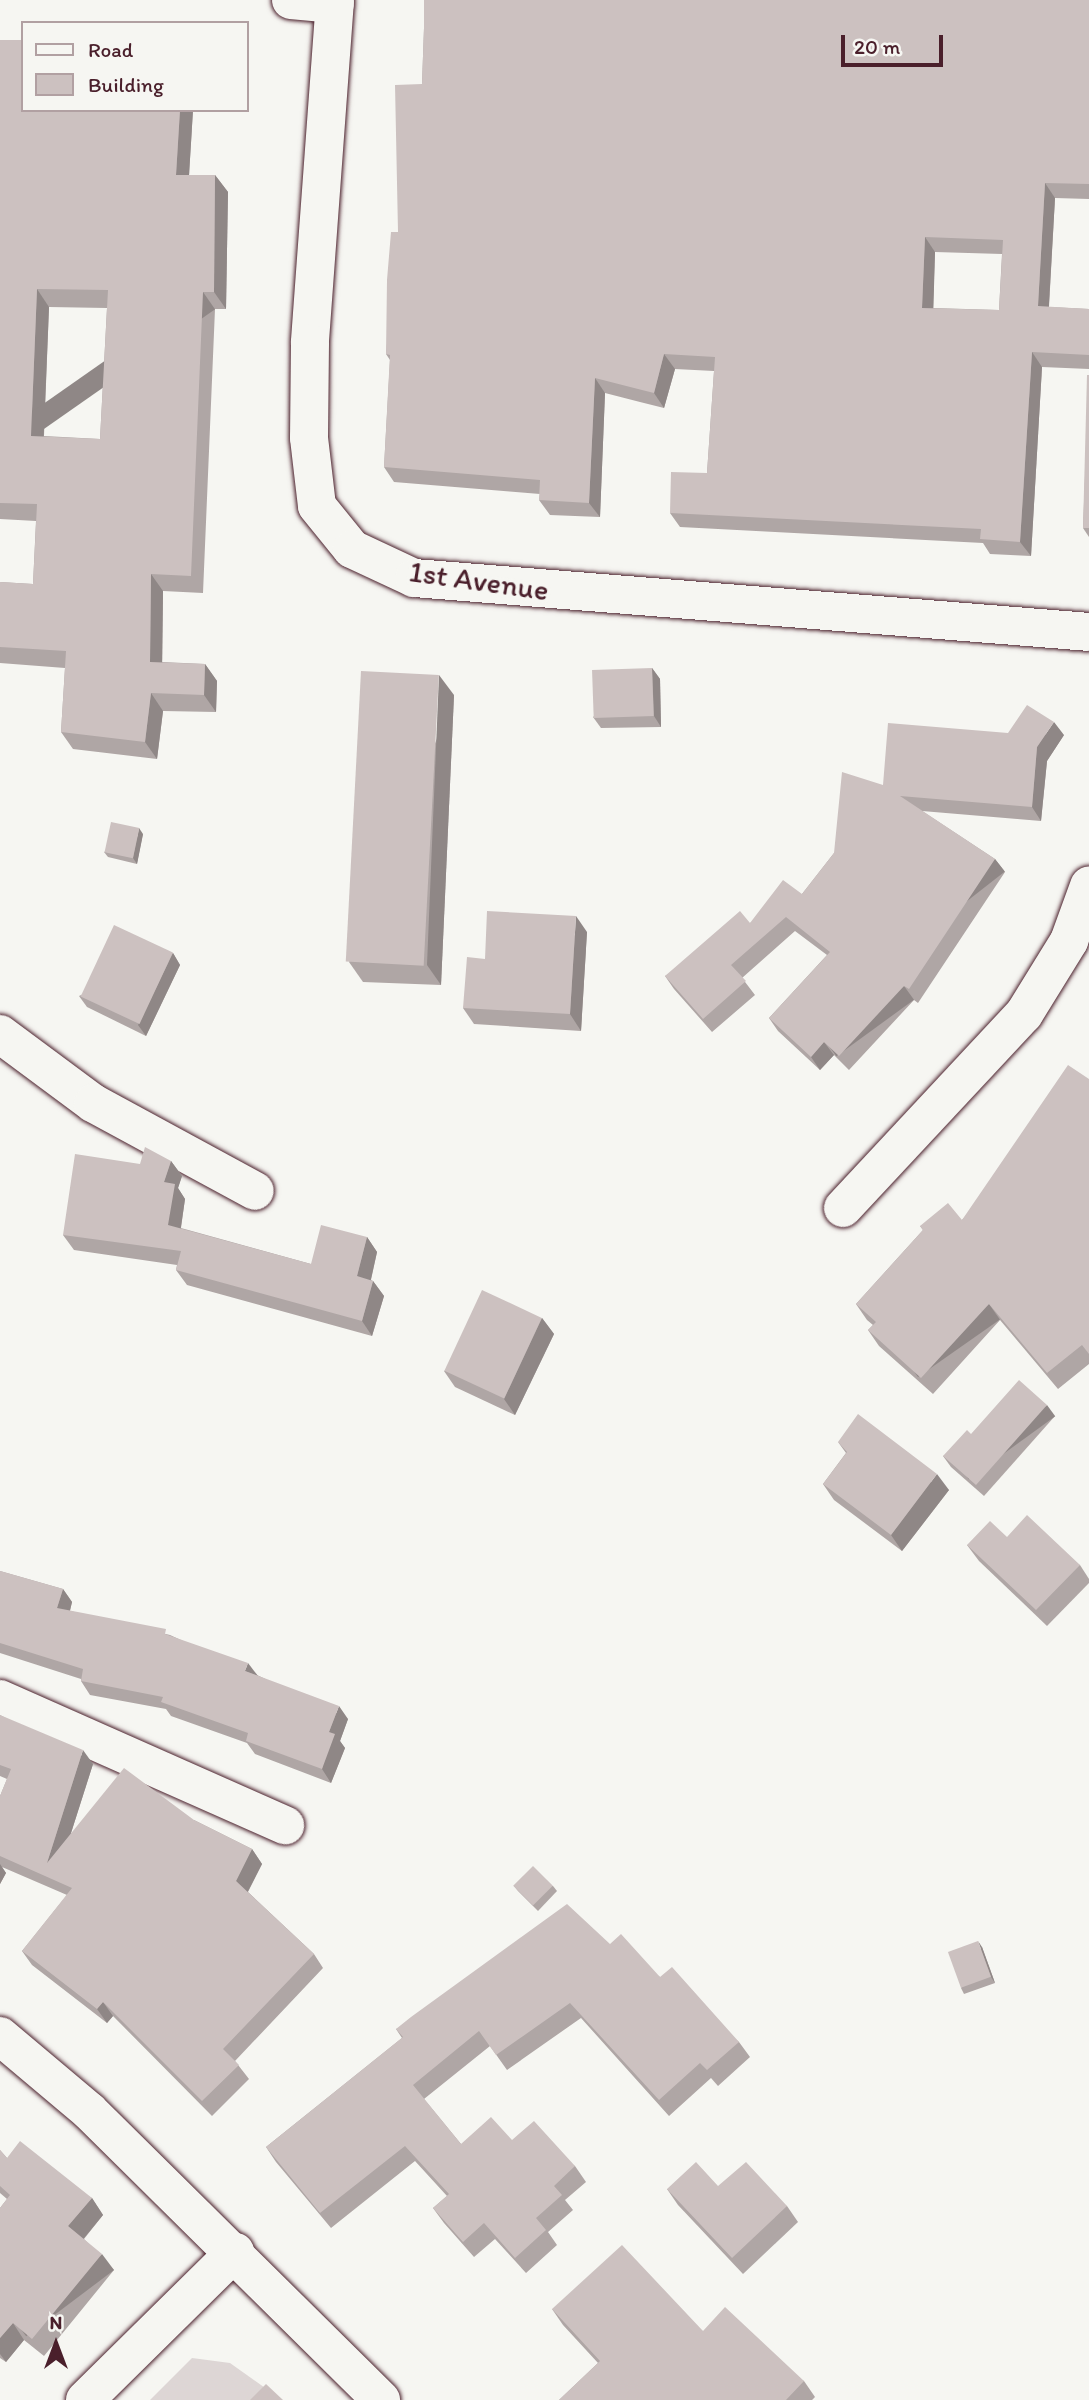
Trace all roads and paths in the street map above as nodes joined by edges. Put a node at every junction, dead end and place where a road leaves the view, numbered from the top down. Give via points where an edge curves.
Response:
1 (291, 0) edge
2 (335, 2) edge
3 (1089, 632) edge
4 (1089, 886) edge
5 (0, 1034) edge
6 (255, 1191) dead end
7 (843, 1208) dead end
8 (0, 1699) edge
9 (285, 1825) dead end
10 (0, 2036) edge
11 (235, 2252) junction
12 (85, 2400) edge
13 (381, 2400) edge

1 - 2 street
2 - 3 street, 1st Avenue via 310,343 309,438 317,506 352,550 414,578
4 - 7 street via 1069,941 1024,1014
5 - 6 street via 93,1103
8 - 9 street
10 - 11 street via 89,2111
11 - 12 street
11 - 13 street

